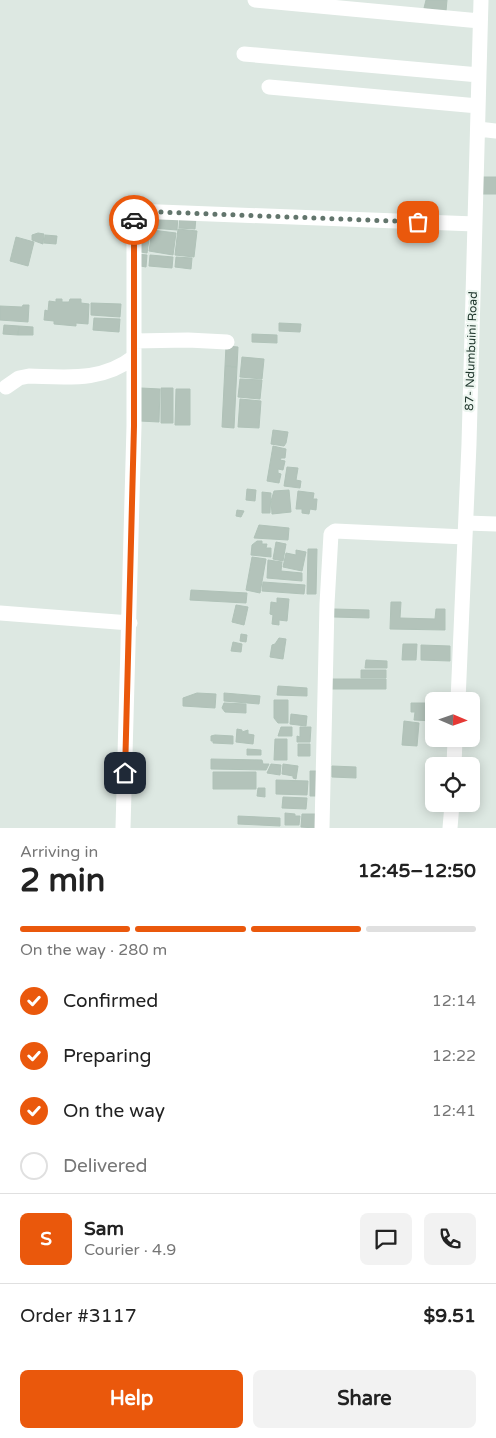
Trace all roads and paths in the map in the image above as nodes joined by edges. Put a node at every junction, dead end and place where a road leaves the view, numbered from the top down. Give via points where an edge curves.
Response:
1 (256, 0) edge
2 (481, 0) edge
3 (480, 21) junction
4 (244, 54) dead end
5 (479, 75) junction
6 (269, 87) dead end
7 (478, 106) junction
8 (478, 129) junction
9 (496, 131) edge
10 (475, 224) junction
11 (134, 341) junction
12 (227, 342) dead end
13 (134, 357) junction
14 (6, 387) dead end
15 (496, 524) edge
16 (465, 530) junction
17 (0, 613) edge
18 (130, 623) junction
19 (458, 692) edge
20 (451, 812) edge
21 (124, 828) edge
22 (322, 828) edge
23 (450, 828) edge

1 - 3 street
2 - 3 street, 87- Ndumbuini Road
3 - 5 street, 87- Ndumbuini Road
4 - 5 street
5 - 7 street, 87- Ndumbuini Road
6 - 7 street
7 - 8 street, 87- Ndumbuini Road
8 - 9 street
8 - 10 street, 87- Ndumbuini Road
10 - 11 street via 134,211
10 - 16 street, 87- Ndumbuini Road
11 - 12 street
11 - 13 street
13 - 14 street via 102,374 29,376 19,378
13 - 18 street
15 - 16 street
16 - 19 street, 87- Ndumbuini Road
16 - 22 street via 335,531 331,534
17 - 18 street
18 - 21 street
20 - 23 street

